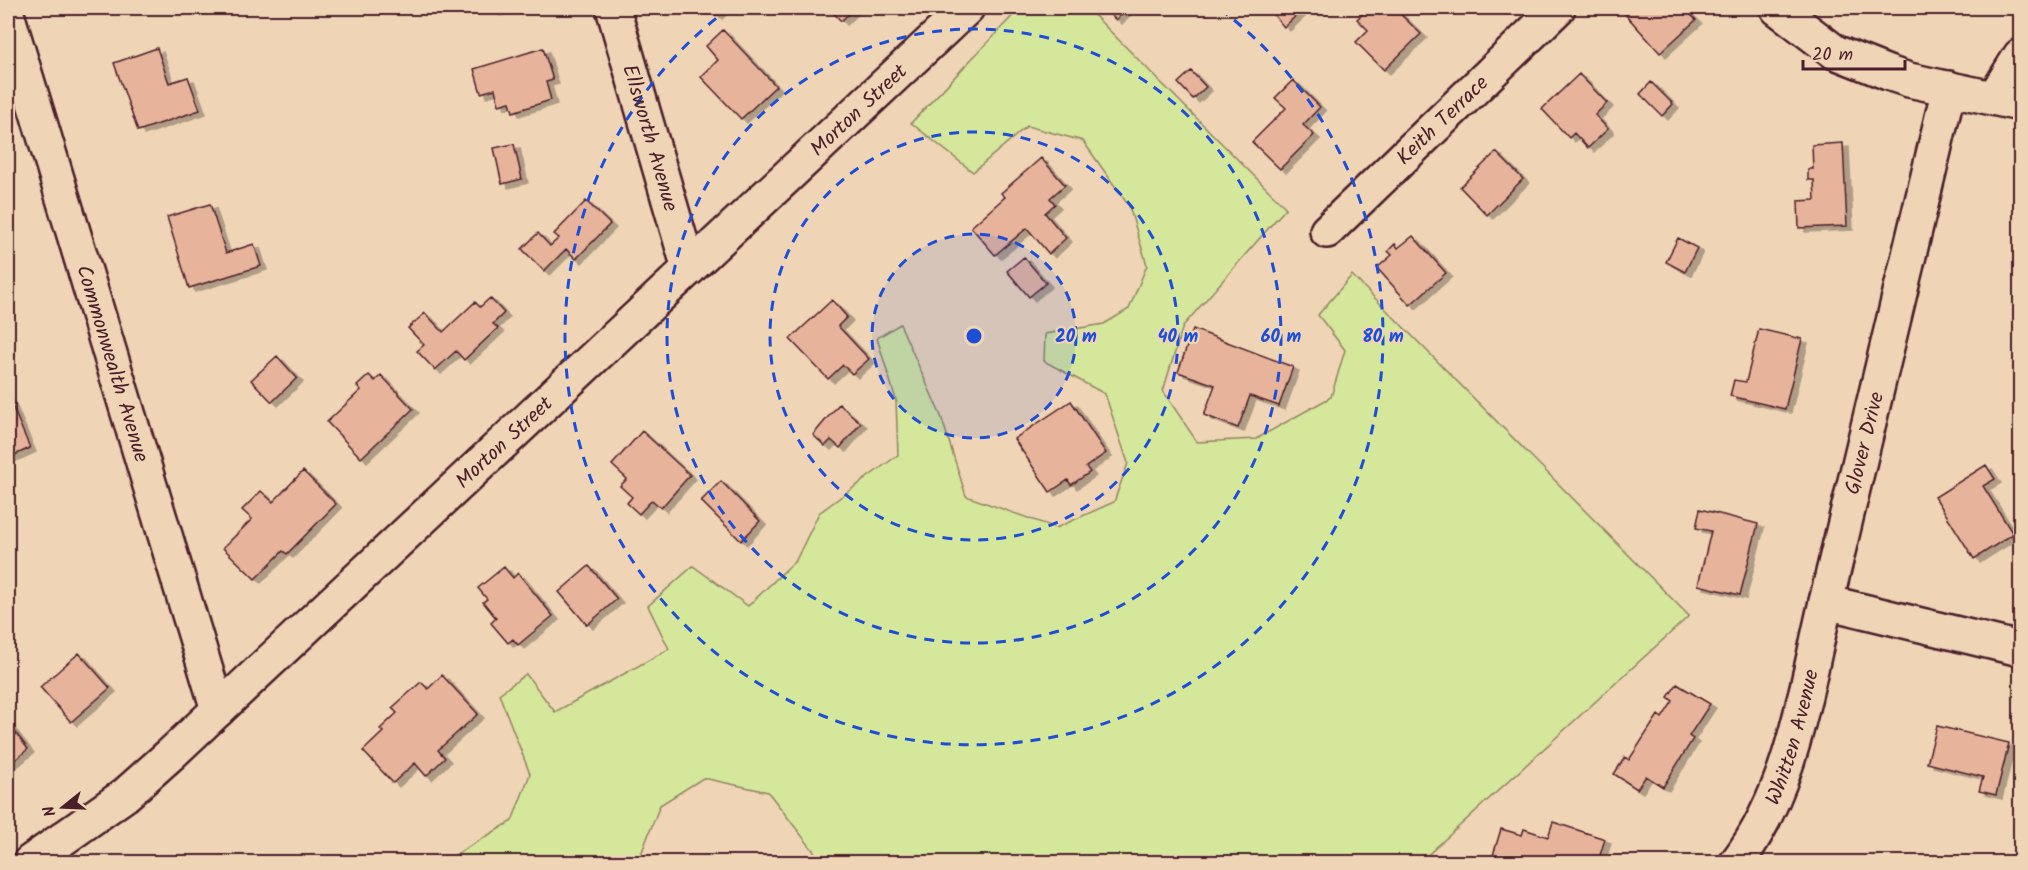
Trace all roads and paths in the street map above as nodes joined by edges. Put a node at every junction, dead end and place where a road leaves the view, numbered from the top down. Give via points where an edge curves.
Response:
1 (613, 8) edge
2 (967, 8) edge
3 (1558, 8) edge
4 (1777, 8) edge
5 (8, 17) edge
6 (2020, 56) edge
7 (1949, 88) junction
8 (2007, 101) edge
9 (1327, 231) dead end
10 (689, 269) junction
11 (1826, 602) junction
12 (2020, 649) edge
13 (218, 710) junction
14 (30, 862) edge
15 (1737, 862) edge

1 - 10 street, Ellsworth Avenue
2 - 10 street, Morton Street
3 - 9 street, Keith Terrace
4 - 7 street via 1835,52 1898,77
5 - 13 street, Commonwealth Avenue
6 - 8 street
7 - 8 street
7 - 11 street, Glover Drive
10 - 13 street, Morton Street
11 - 12 street
11 - 15 street, Whitten Avenue via 1788,758 1771,806
13 - 14 street, Morton Street via 125,795

